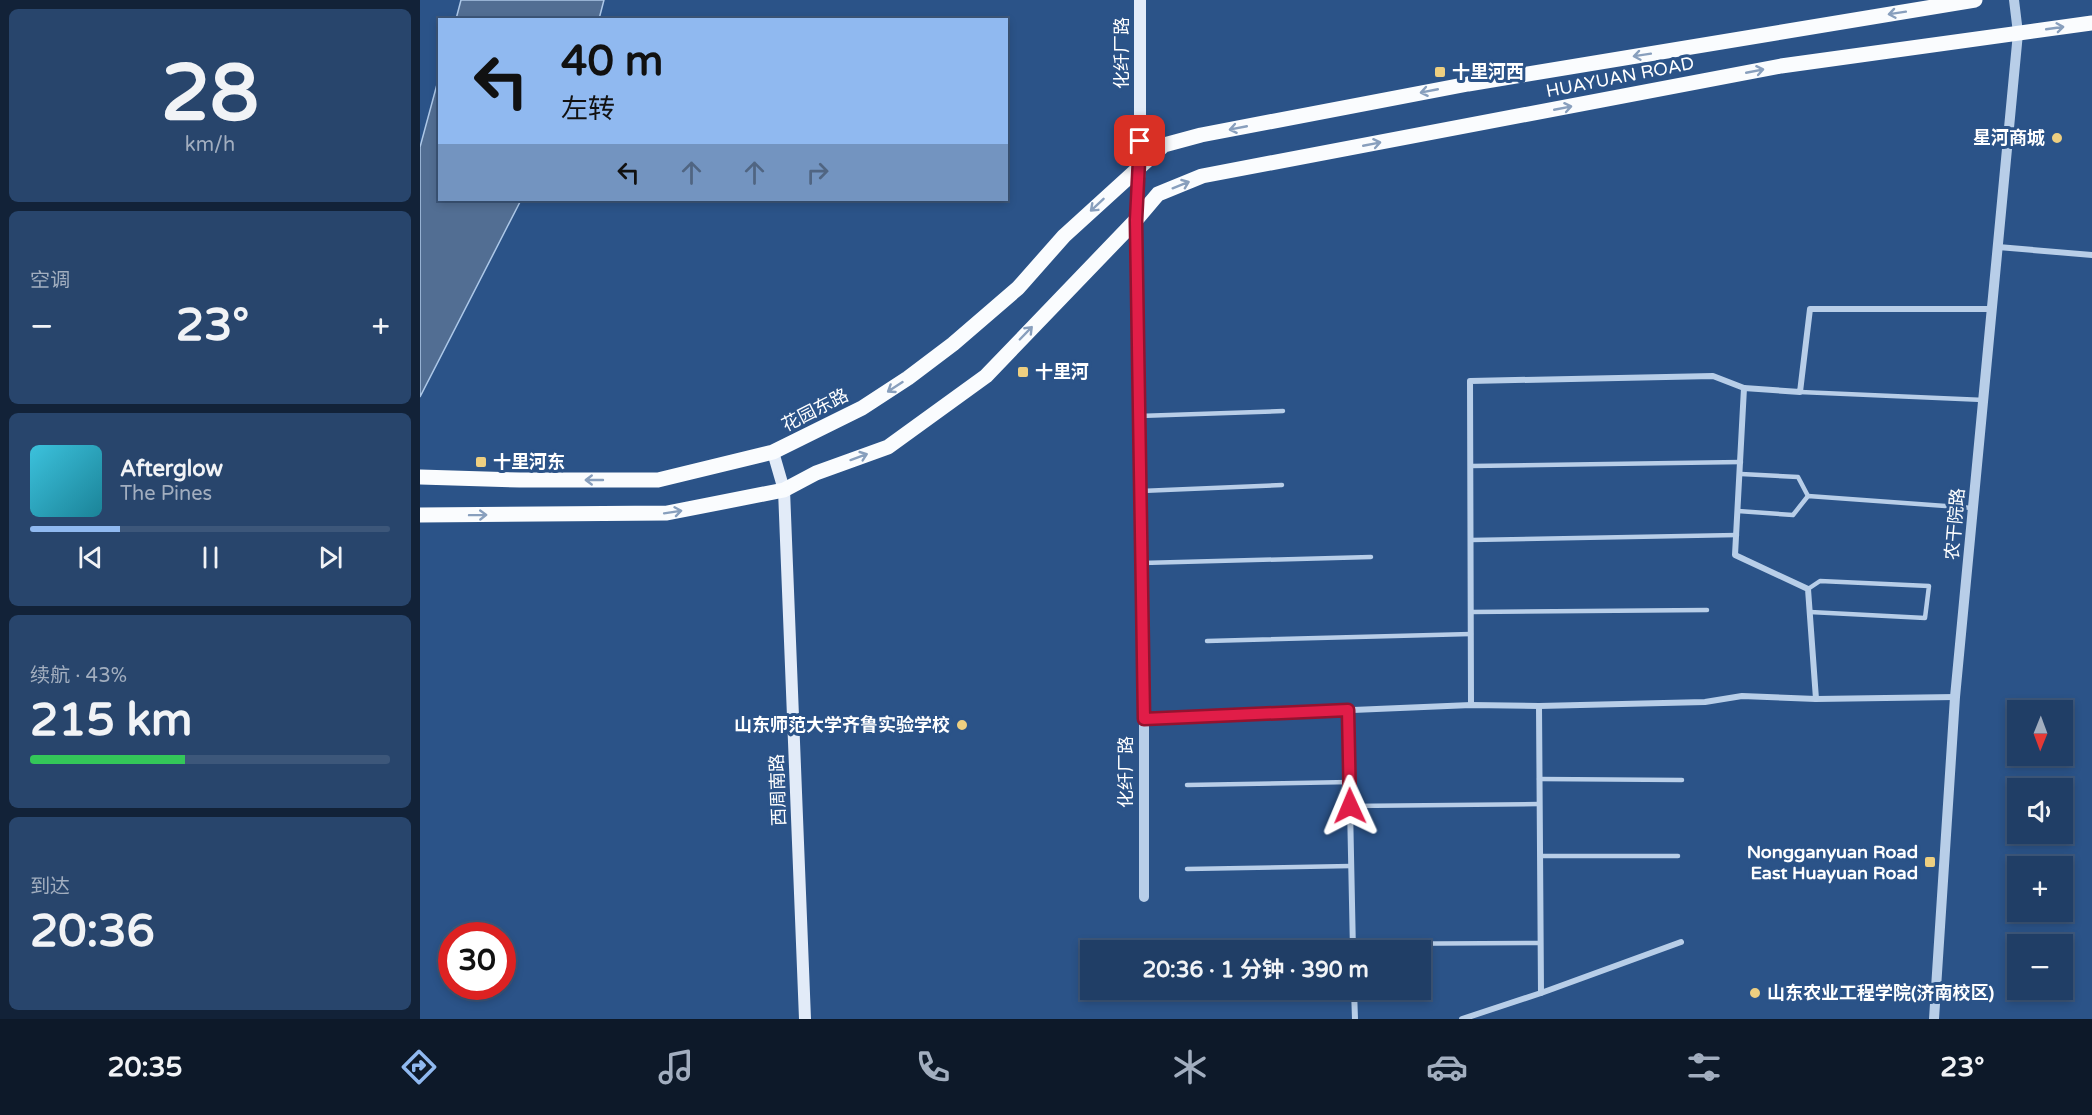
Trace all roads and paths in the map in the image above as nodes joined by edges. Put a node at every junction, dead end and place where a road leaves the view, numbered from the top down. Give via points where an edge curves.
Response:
1 (1140, 0) edge
2 (1975, 0) edge
3 (2014, 0) edge
4 (2092, 22) edge
5 (2018, 33) junction
6 (1140, 165) junction
7 (1136, 220) junction
8 (1998, 247) junction
9 (2092, 255) edge
10 (1992, 309) junction
11 (1743, 388) junction
12 (1800, 392) junction
13 (1984, 400) junction
14 (1283, 411) dead end
15 (1139, 416) junction
16 (773, 452) junction
17 (1741, 462) junction
18 (1471, 466) junction
19 (1741, 474) junction
20 (420, 477) edge
21 (1282, 485) dead end
22 (784, 490) junction
23 (1141, 491) junction
24 (1808, 496) junction
25 (1973, 508) junction
26 (1738, 511) junction
27 (420, 515) edge
28 (1737, 536) junction
29 (1471, 540) junction
30 (1371, 557) dead end
31 (1142, 563) junction
32 (1808, 588) junction
33 (1707, 610) dead end
34 (1471, 612) junction
35 (1810, 612) junction
36 (1471, 634) junction
37 (1207, 641) dead end
38 (1955, 697) junction
39 (1816, 699) junction
40 (1471, 705) junction
41 (1539, 706) junction
42 (1348, 710) junction
43 (1144, 719) junction
44 (1539, 779) junction
45 (1682, 780) dead end
46 (1350, 782) junction
47 (1187, 785) dead end
48 (1539, 804) junction
49 (1350, 806) junction
50 (1540, 856) junction
51 (1678, 856) dead end
52 (1351, 866) junction
53 (1187, 869) dead end
54 (1144, 897) dead end
55 (1353, 940) edge
56 (1681, 942) dead end
57 (1540, 943) junction
58 (1431, 945) edge
59 (1541, 993) junction
60 (1354, 1000) edge
61 (805, 1019) edge
62 (1355, 1019) edge
63 (1462, 1019) edge
64 (1934, 1019) edge

1 - 6 main road, 化纤厂路
2 -> 6 main road, HUAYUAN ROAD via 1468,84 1202,135 1164,145
3 - 5 street, 农干院路
5 -> 4 main road, HUAYUAN ROAD
7 -> 5 main road, HUAYUAN ROAD via 1158,194 1203,176 1781,66
5 - 8 street, 农干院路
6 - 7 main road, 化纤厂路
6 -> 16 main road, 花园东路 via 1064,236 1018,288 953,344 862,408
7 - 15 street, 化纤厂路
22 -> 7 main road via 816,473 888,447 986,376
8 - 9 street
8 - 10 street, 农干院路
10 - 12 street via 1810,309
10 - 13 street, 农干院路
11 - 12 street
11 - 17 street
11 - 18 street via 1713,376 1470,381
12 - 13 lane
13 - 25 street, 农干院路
14 - 15 lane
15 - 23 street, 化纤厂路
16 -> 20 main road, 花园东路 via 658,480
16 - 22 main road, 西周南路
17 - 18 lane
17 - 19 street
18 - 29 street
19 - 24 lane via 1798,477
19 - 26 street
21 - 23 lane
27 -> 22 main road via 667,513
22 - 61 main road, 西周南路
23 - 31 street, 化纤厂路
24 - 25 lane
24 - 26 lane via 1793,515
25 - 38 street, 农干院路
26 - 28 street
28 - 29 lane
28 - 32 street via 1736,555
29 - 34 street
30 - 31 lane
31 - 43 street, 化纤厂路
32 - 35 street
32 - 35 lane via 1820,581 1929,586 1925,618
33 - 34 lane
34 - 36 street
35 - 39 street
36 - 37 lane
36 - 40 street
38 - 39 street
38 - 64 street, 农干院路
39 - 41 street via 1742,696 1705,702
40 - 41 street
40 - 42 street
41 - 44 street
42 - 43 street
42 - 46 street
43 - 54 street, 化纤厂路
44 - 45 lane
44 - 48 street
46 - 47 lane
46 - 49 street
48 - 49 lane
48 - 50 street
49 - 52 street
50 - 51 lane
50 - 57 street
52 - 53 lane
52 - 55 street
56 - 59 street
57 - 58 lane
57 - 59 street
59 - 63 street
60 - 62 street

